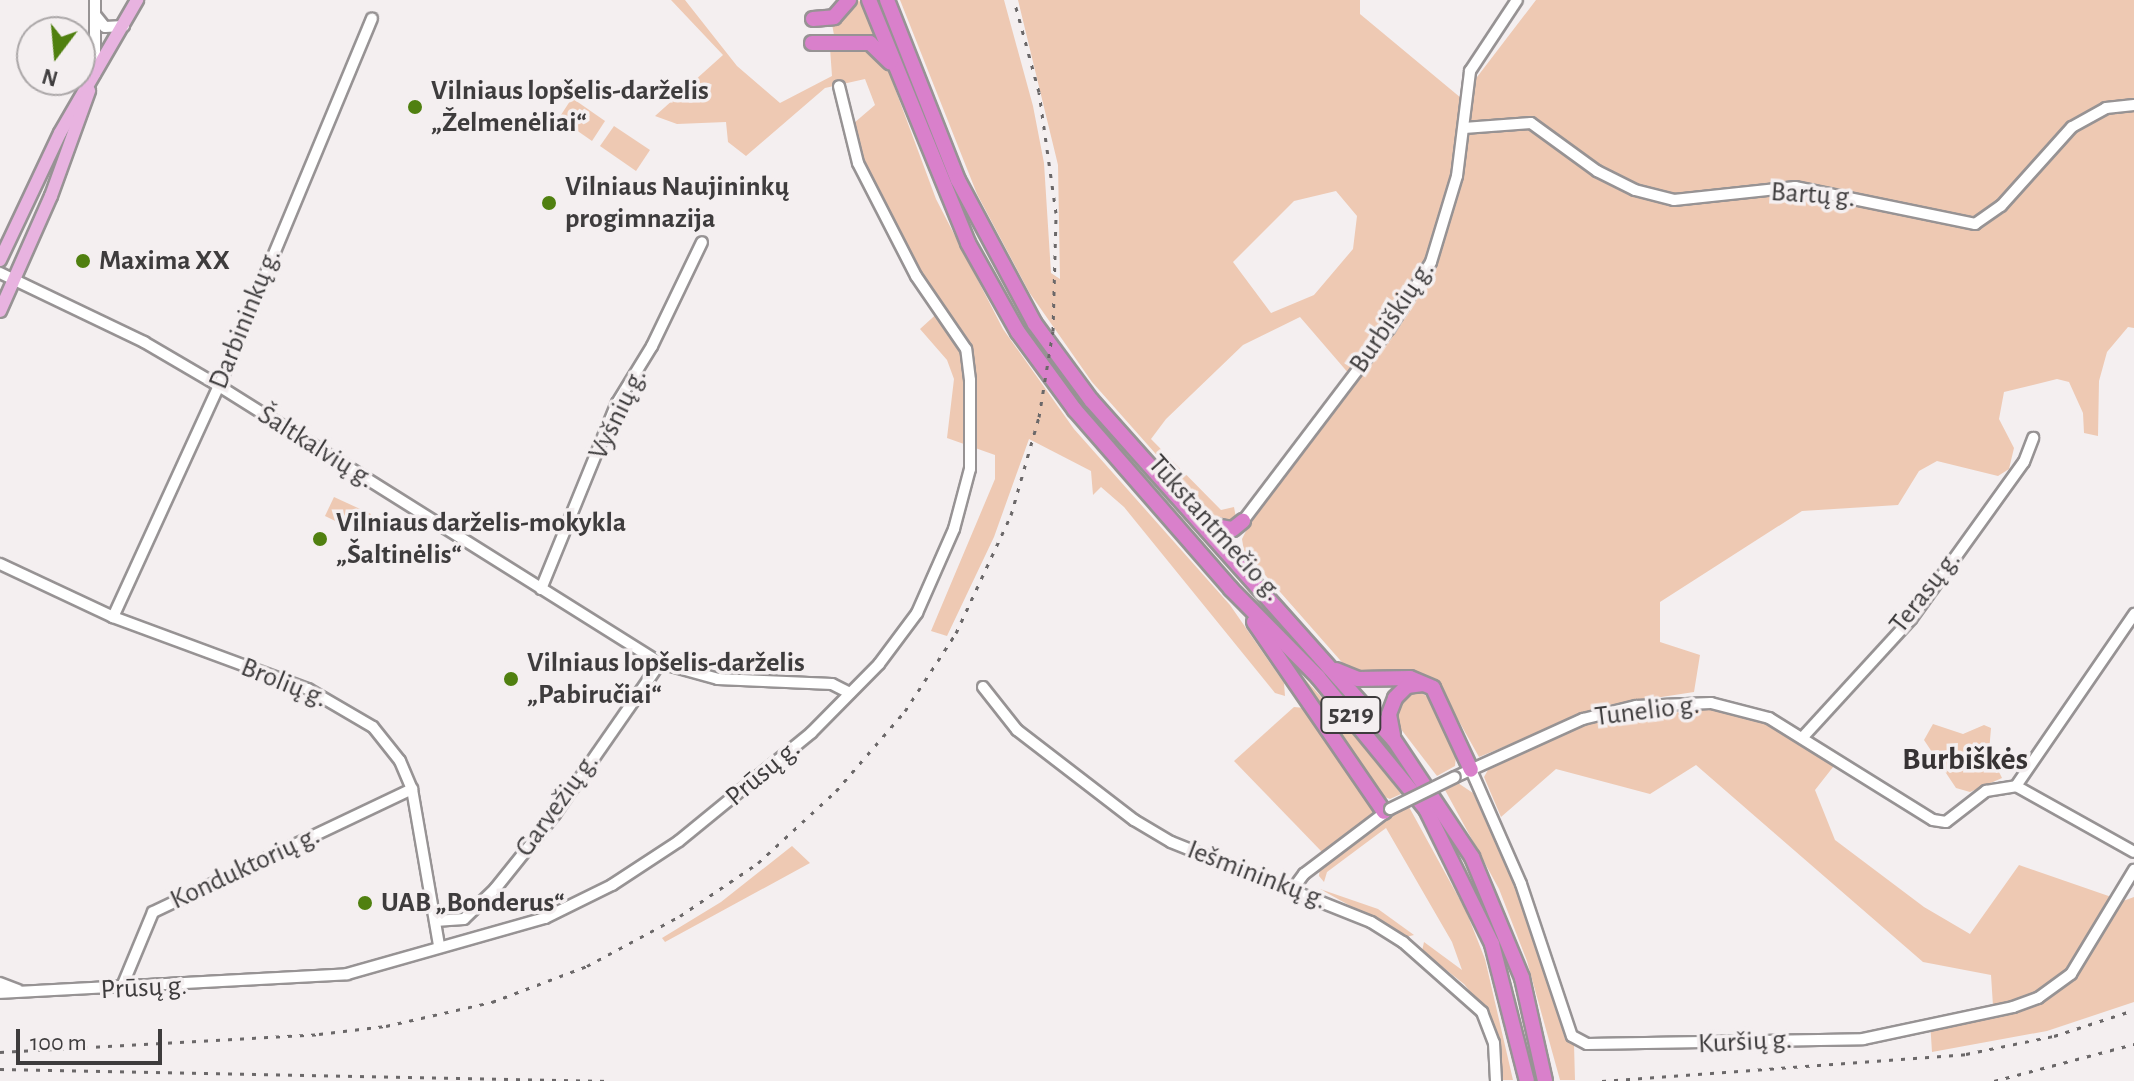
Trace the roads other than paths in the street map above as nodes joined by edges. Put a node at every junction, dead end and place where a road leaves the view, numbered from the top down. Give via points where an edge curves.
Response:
1 (95, 0) edge
2 (137, 0) edge
3 (849, 0) edge
4 (869, 0) edge
5 (887, 0) edge
6 (1517, 0) edge
7 (95, 14) joint
8 (372, 19) dead end
9 (813, 19) dead end
10 (124, 26) junction
11 (812, 43) dead end
12 (96, 77) edge
13 (839, 86) dead end
14 (84, 96) edge
15 (88, 96) edge
16 (911, 99) junction
17 (2134, 105) edge
18 (1464, 128) junction
19 (702, 242) dead end
20 (0, 260) edge
21 (0, 273) edge
22 (13, 280) junction
23 (0, 311) edge
24 (219, 386) junction
25 (2033, 438) dead end
26 (1243, 521) junction
27 (1203, 523) junction
28 (0, 564) edge
29 (1238, 564) junction
30 (541, 589) junction
31 (1231, 589) junction
32 (2134, 614) edge
33 (113, 617) junction
34 (660, 663) junction
35 (1327, 664) junction
36 (1427, 684) junction
37 (983, 687) dead end
38 (850, 693) junction
39 (1803, 737) junction
40 (1394, 740) junction
41 (1471, 770) junction
42 (2016, 786) junction
43 (412, 789) junction
44 (1387, 810) junction
45 (2134, 852) edge
46 (2134, 870) edge
47 (1293, 889) junction
48 (464, 919) junction
49 (435, 921) junction
50 (469, 939) junction
51 (439, 946) junction
52 (0, 983) edge
53 (121, 989) junction
54 (24, 992) junction
55 (0, 993) edge
56 (1496, 1081) edge
57 (1527, 1081) edge
58 (1545, 1081) edge

1 - 7 street
2 - 10 main road
3 - 9 highway via 834,17
4 - 16 highway, Tūkstantmečio g. / 5219
5 - 27 highway, Tūkstantmečio g. / 5219 via 958,180 1005,274 1091,400
6 - 18 street, Burbiškių g. via 1474,62
7 - 10 street via 105,27
8 - 24 street, Darbininkų g.
10 - 12 main road
11 - 16 highway via 876,45
13 - 38 street, Prūsų g. via 858,163 916,276 966,349 970,380 970,469 945,551 899,640
14 - 20 main road via 60,133
15 - 22 main road
16 - 31 highway, Tūkstantmečio g. / 5219 via 968,243 1018,332 1075,410
17 - 18 street, Bartų g. via 2106,108 2072,127 2001,206 1975,224 1795,187 1674,200 1635,190 1597,171 1531,123
18 - 26 street, Burbiškių g. via 1447,221 1413,294
19 - 30 street, Vyšnių g. via 652,346 621,395
21 - 22 street, Šaltkalvių g.
22 - 23 main road
22 - 24 street, Šaltkalvių g. via 144,342
24 - 30 street, Šaltkalvių g.
24 - 33 street, Darbininkų g.
25 - 39 street, Terasų g. via 2024,462 1911,619
26 - 27 highway via 1233,529
26 - 29 highway
27 - 29 highway, Tūkstantmečio g. / 5219
28 - 33 street, Brolių g.
29 - 35 highway, Tūkstantmečio g. / 5219
30 - 34 street, Šaltkalvių g.
31 - 44 highway
31 - 57 highway, Tūkstantmečio g. / 5219 via 1327,687 1426,809 1492,944
32 - 42 street
33 - 43 street, Brolių g. via 343,707 388,742
34 - 38 street, Šaltkalvių g. via 718,679 832,684
34 - 48 street, Garvežių g. via 539,835
35 - 36 highway via 1358,679 1410,678
35 - 40 highway, Tūkstantmečio g. / 5219
36 - 40 highway via 1407,686 1395,698 1389,714
36 - 41 highway via 1437,693
37 - 47 street, Iešmininkų g. via 1017,730 1134,820 1171,842
38 - 50 street, Prūsų g. via 759,777 644,865 545,918
39 - 41 street, Tunelio g. via 1741,708 1664,703 1565,725
39 - 42 street, Tunelio g. via 1933,820 1946,822 1986,791
40 - 58 highway, Tūkstantmečio g. / 5219 via 1438,802 1489,892 1522,978
41 - 44 street, Tunelio g., bridge
41 - 46 street, Kuršių g. via 1521,884 1572,1036 1587,1044 1863,1039 2013,1007 2038,998 2071,974
42 - 45 street
43 - 49 street, Brolių g.
43 - 53 street, Konduktorių g. via 153,912
44 - 47 street, Tunelio g. via 1304,874
47 - 56 street, Iešmininkų g. via 1385,930 1470,997 1490,1030
48 - 49 street
48 - 50 street
49 - 51 street, Brolių g.
50 - 51 street, Prūsų g.
51 - 53 street, Prūsų g. via 347,974
52 - 54 street, Prūsų g.
53 - 54 street, Prūsų g.
54 - 55 street, Prūsų g.

